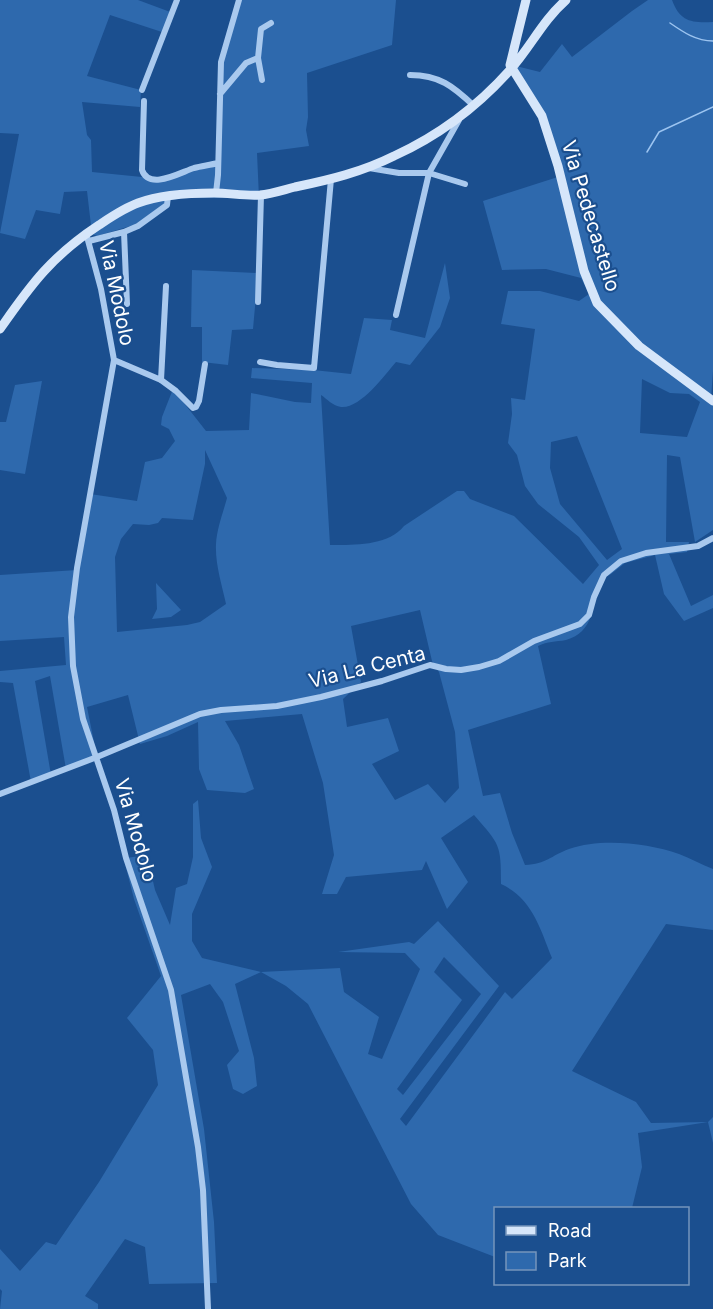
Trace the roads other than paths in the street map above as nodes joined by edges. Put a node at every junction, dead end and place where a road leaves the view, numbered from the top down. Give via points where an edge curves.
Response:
1 (177, 0) edge
2 (240, 0) edge
3 (526, 0) edge
4 (566, 0) edge
5 (271, 23) dead end
6 (258, 58) junction
7 (511, 69) junction
8 (410, 75) dead end
9 (262, 80) dead end
10 (142, 90) dead end
11 (219, 95) junction
12 (144, 101) dead end
13 (474, 106) junction
14 (461, 116) junction
15 (218, 163) junction
16 (368, 168) junction
17 (429, 173) junction
18 (331, 179) junction
19 (465, 184) dead end
20 (216, 193) junction
21 (261, 195) junction
22 (168, 196) junction
23 (124, 232) junction
24 (88, 237) junction
25 (166, 286) dead end
26 (258, 302) dead end
27 (127, 304) dead end
28 (396, 315) dead end
29 (0, 329) edge
30 (114, 360) junction
31 (260, 362) dead end
32 (205, 364) dead end
33 (160, 380) junction
34 (713, 401) edge
35 (713, 538) edge
36 (97, 757) junction
37 (0, 794) edge
38 (208, 1309) edge

1 - 10 street
2 - 11 street via 222,56
3 - 7 main road
4 - 7 main road
5 - 6 street via 261,29
6 - 9 street
6 - 11 street via 246,63
7 - 13 main road
7 - 34 main road, Via Pedecastello via 542,116 584,271 597,303 639,346
8 - 13 street via 440,80
11 - 15 street
12 - 15 street via 142,170 146,177 174,177
13 - 14 main road
14 - 16 main road via 416,146
14 - 17 street
15 - 20 street
16 - 17 street
16 - 18 main road
17 - 19 street
17 - 28 street
18 - 21 main road
18 - 31 street via 314,368
20 - 21 main road
20 - 22 main road
21 - 26 street
22 - 23 street via 167,205
22 - 24 main road via 130,206
23 - 24 street
23 - 27 street
24 - 29 main road via 68,246 45,268
24 - 30 street, Via Modolo
25 - 33 street, Via Modolo
30 - 33 street, Via Modolo
30 - 36 street, Via Modolo via 71,617 76,688 82,719
32 - 33 street, Via Modolo via 199,401 194,408
35 - 36 street, Via La Centa via 694,547 646,553 621,561 604,575 589,615 580,624 534,641 499,661 461,670 426,665 321,697 200,714
36 - 37 street, Via La Centa
36 - 38 street, Via Modolo via 171,990 199,1158

